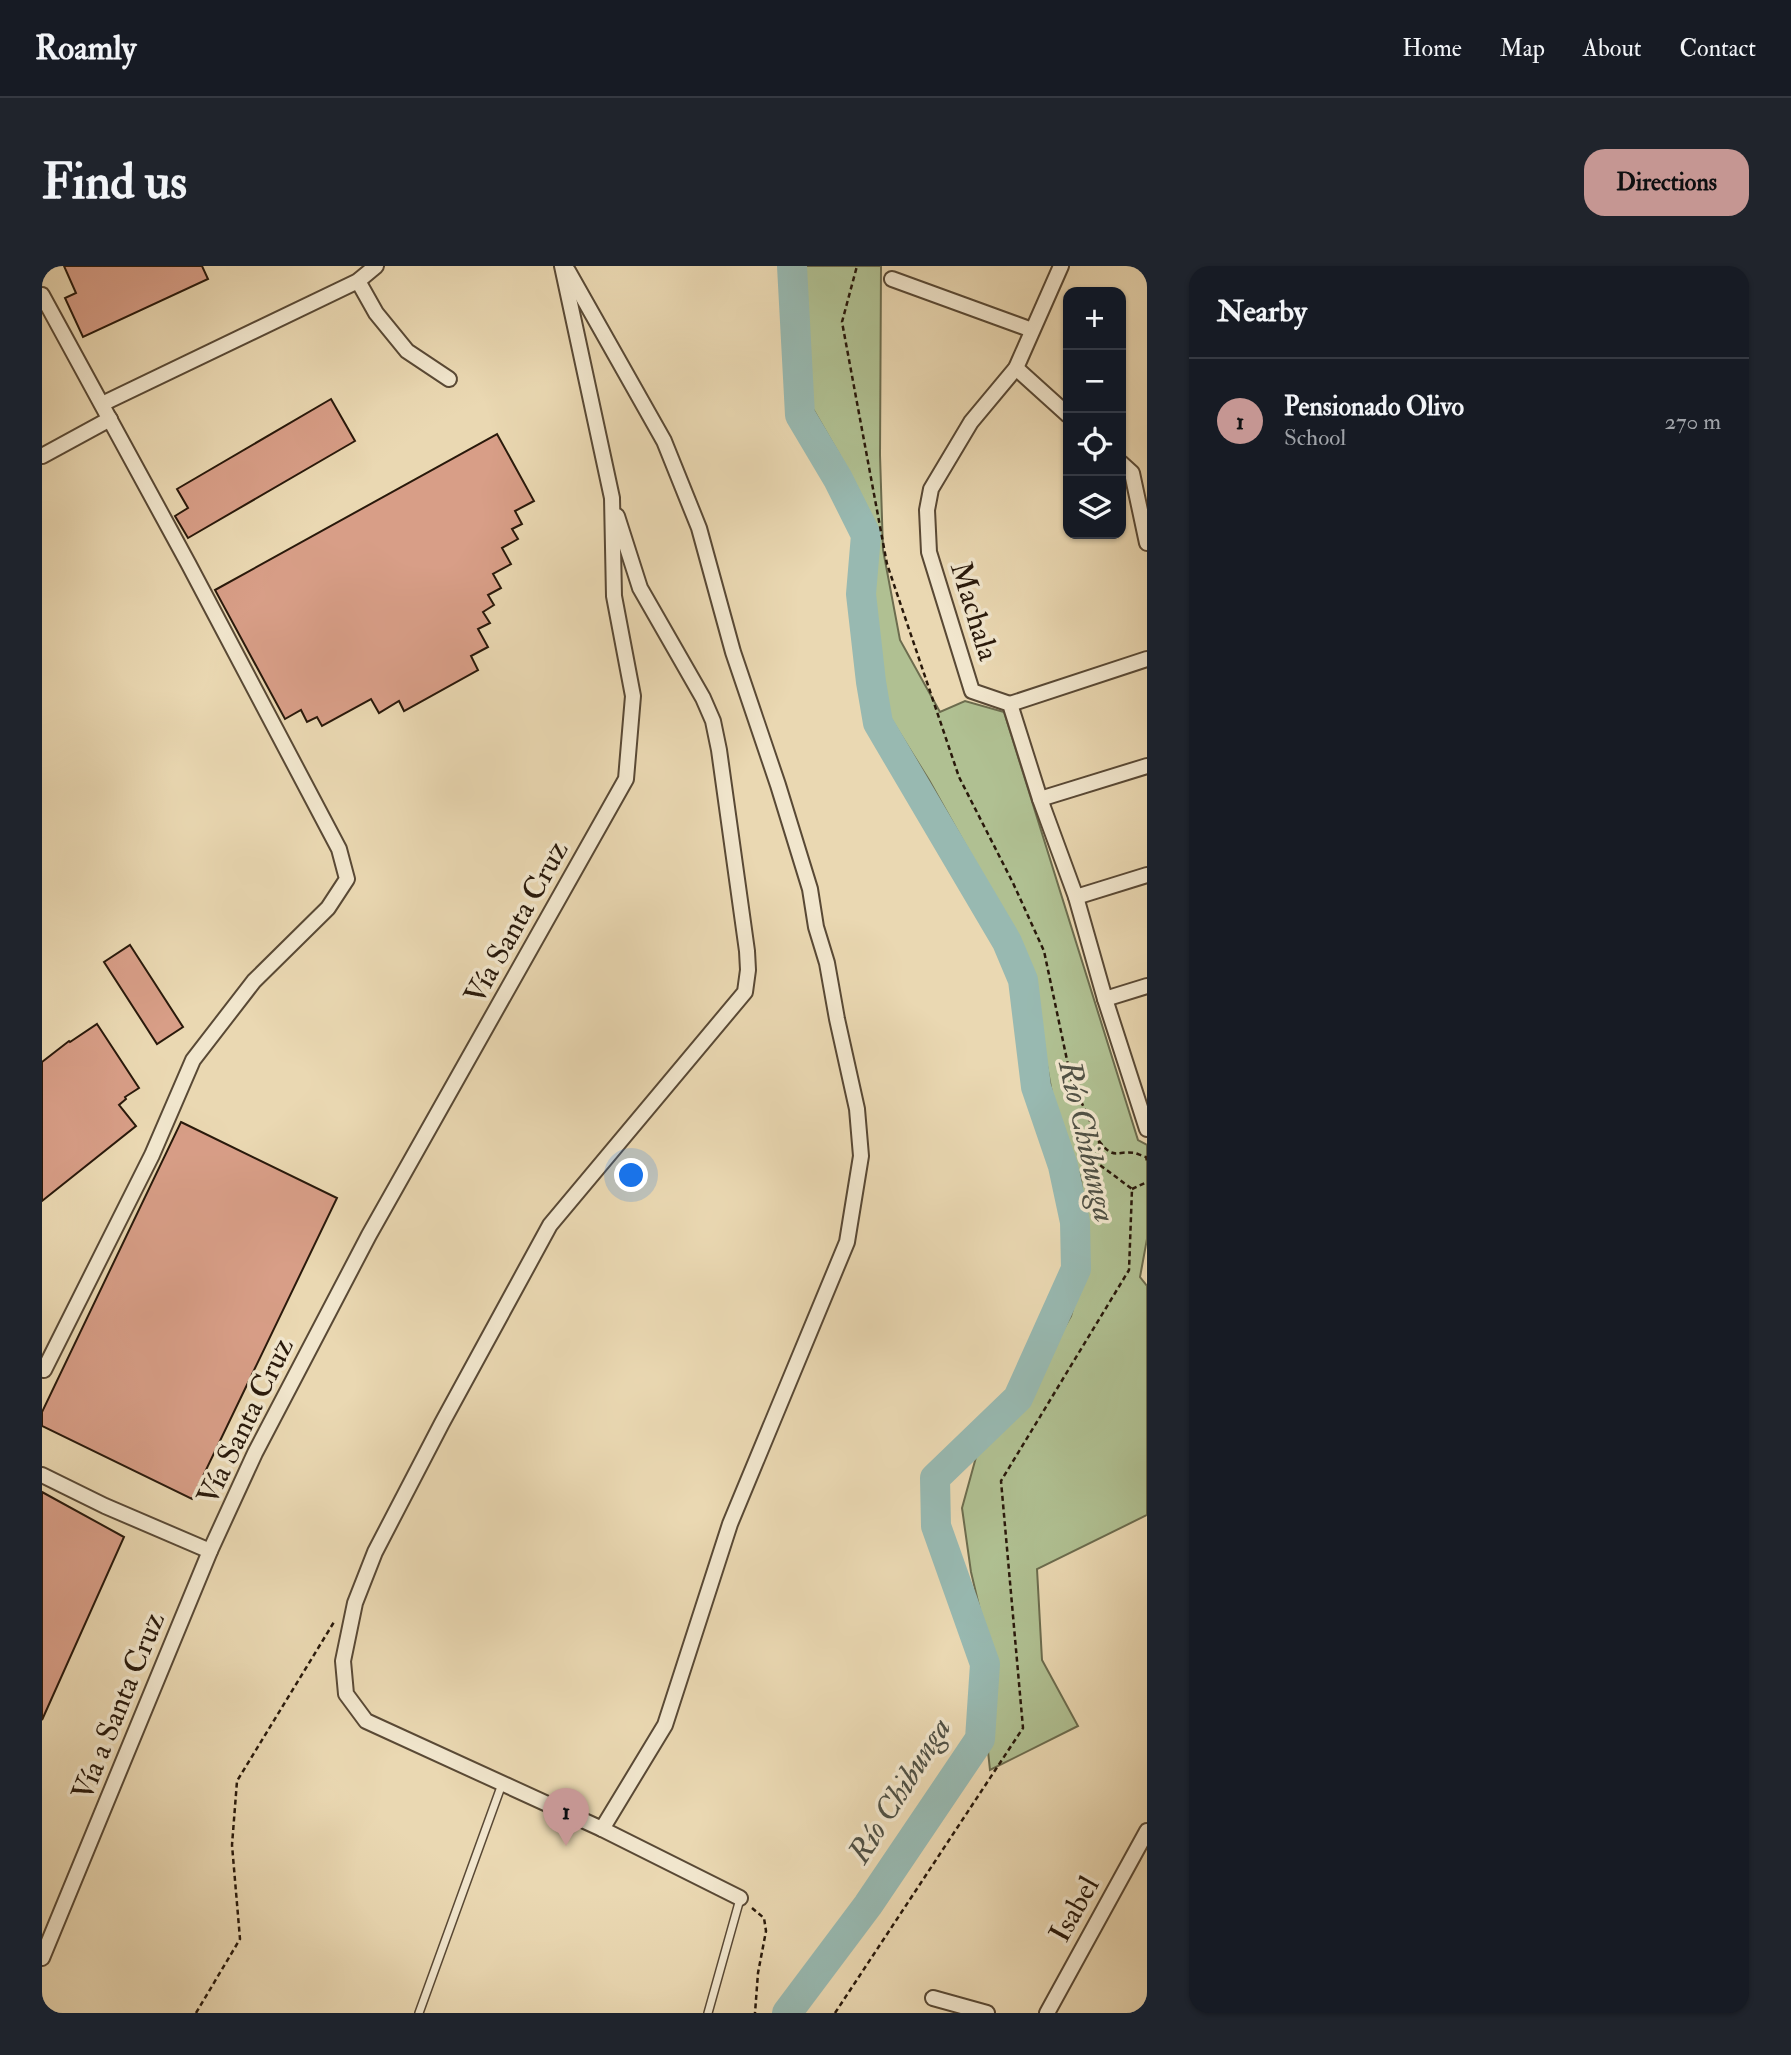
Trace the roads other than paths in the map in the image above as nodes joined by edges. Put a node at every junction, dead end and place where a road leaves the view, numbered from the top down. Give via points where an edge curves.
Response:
1 (376, 266) edge
2 (564, 266) edge
3 (1061, 266) edge
4 (892, 279) dead end
5 (358, 281) junction
6 (42, 295) edge
7 (1032, 330) junction
8 (1016, 369) junction
9 (449, 379) dead end
10 (102, 404) junction
11 (1066, 413) edge
12 (110, 419) junction
13 (42, 456) edge
14 (1126, 468) edge
15 (612, 498) junction
16 (1147, 543) edge
17 (1147, 659) edge
18 (1010, 704) junction
19 (1147, 766) edge
20 (1040, 799) junction
21 (1147, 875) edge
22 (1076, 897) junction
23 (1147, 986) edge
24 (1105, 999) junction
25 (1147, 1129) edge
26 (44, 1370) edge
27 (42, 1475) edge
28 (210, 1551) junction
29 (502, 1783) junction
30 (602, 1829) junction
31 (1147, 1831) edge
32 (740, 1898) joint
33 (42, 1958) edge
34 (933, 1998) dead end
35 (419, 2013) edge
36 (708, 2013) edge
37 (988, 2013) edge
38 (1047, 2013) edge

1 - 5 street
2 - 15 street, Vía Santa Cruz
2 - 30 street via 664,441 699,528 733,652 810,889 857,1109 861,1156 847,1242 730,1524 665,1725
3 - 7 street, Machala
4 - 7 street
5 - 9 street via 376,313 407,351
5 - 10 street
6 - 10 street
7 - 8 street, Machala
8 - 11 street
8 - 18 street, Machala via 971,422 931,489 927,510 929,552 972,691
10 - 12 street
12 - 13 street
12 - 26 street via 339,849 347,879 328,908 254,981 193,1060 152,1155
14 - 16 street via 1132,473
15 - 28 street, Vía Santa Cruz via 614,596 633,696 626,779 369,1235
15 - 29 street via 640,588 713,721 748,970 745,992 550,1225 387,1528 355,1603 343,1661 346,1694 366,1721
17 - 18 street
18 - 20 street
19 - 20 street
20 - 22 street
21 - 22 street
22 - 24 street
23 - 24 street
24 - 25 street
27 - 28 street
28 - 33 street, Vía a Santa Cruz
29 - 30 street
29 - 35 lane
30 - 32 street
31 - 38 street, Isabel
32 - 36 lane
34 - 37 street

